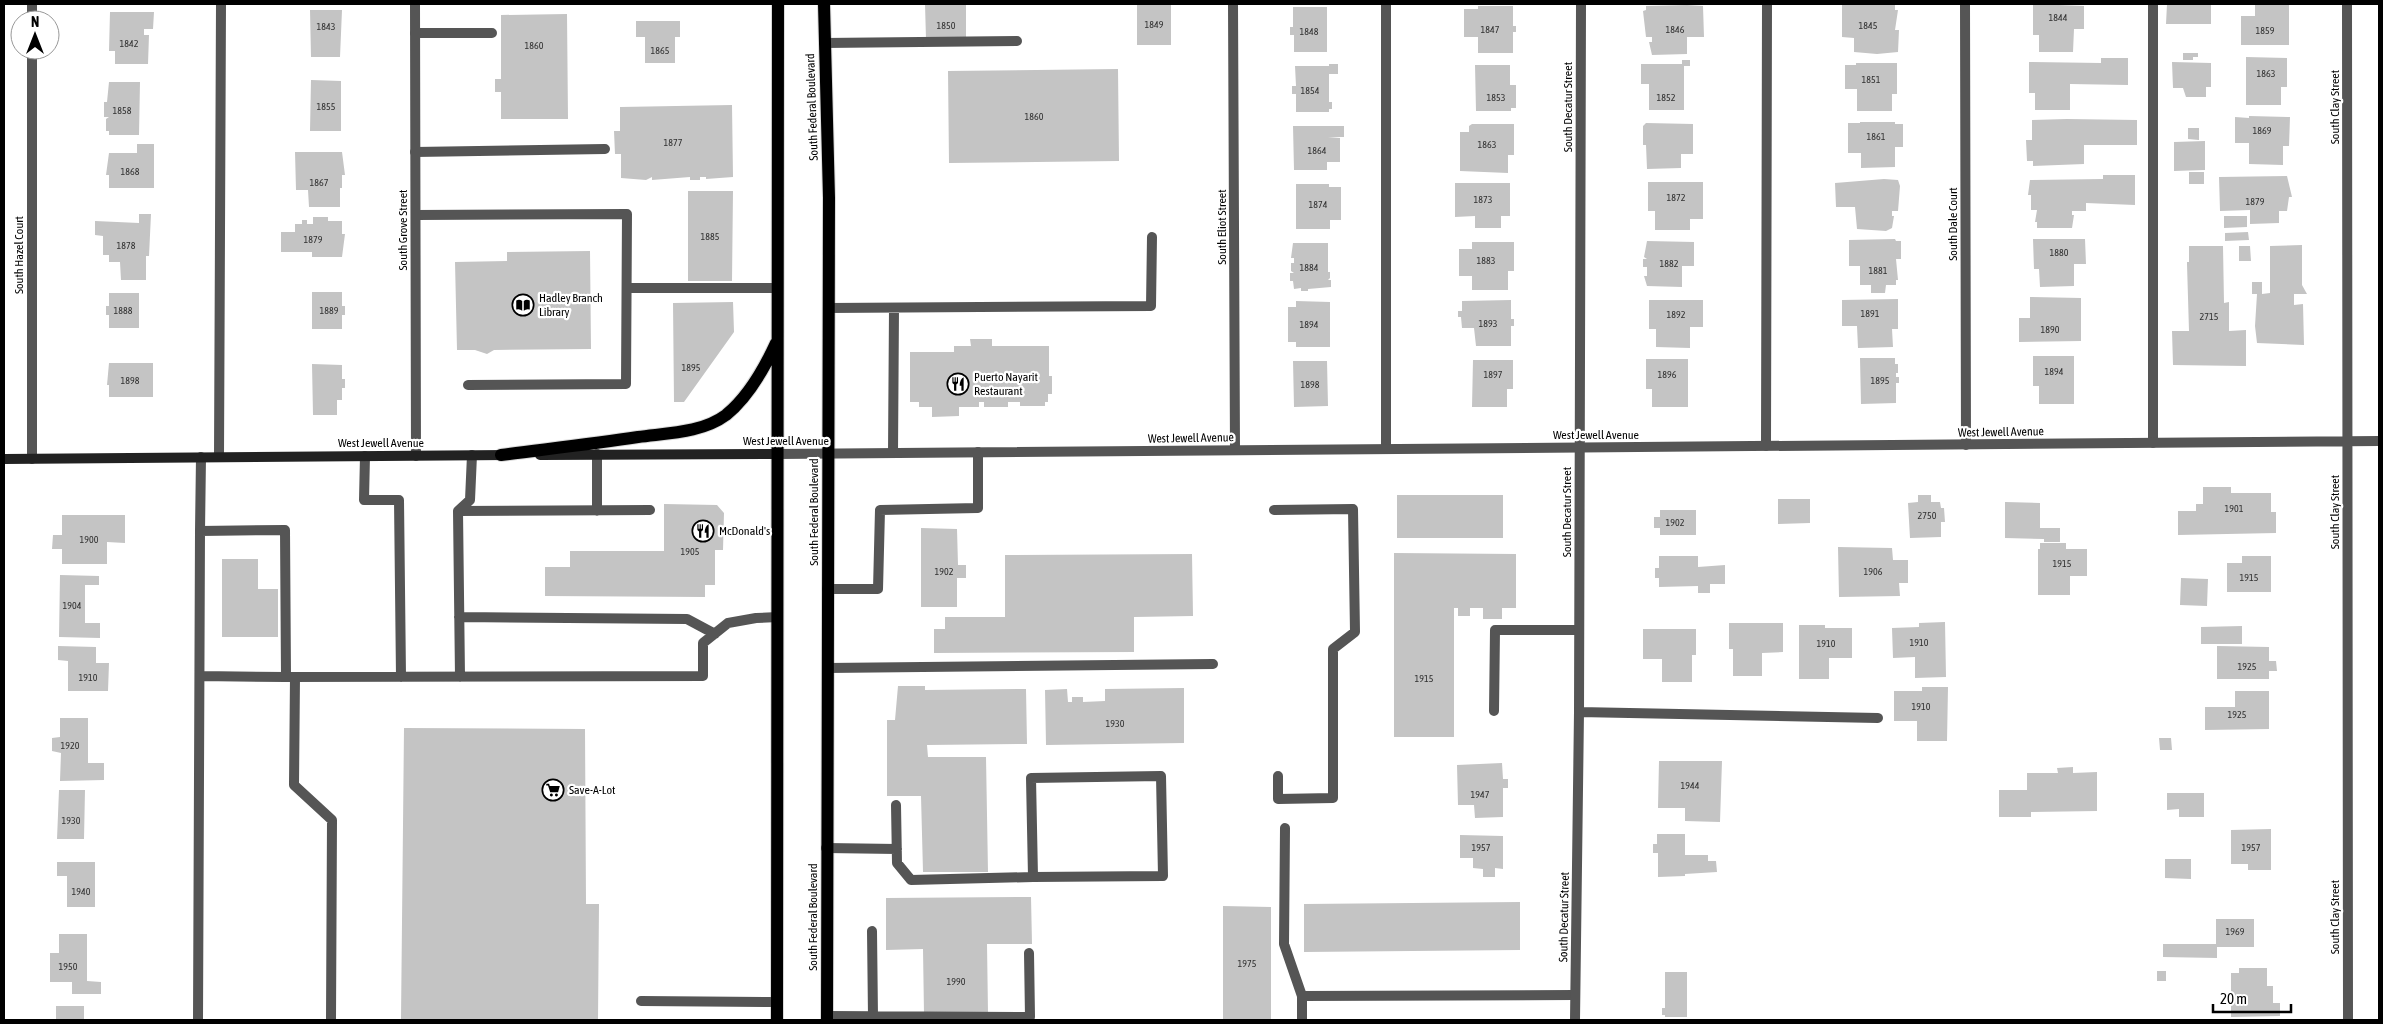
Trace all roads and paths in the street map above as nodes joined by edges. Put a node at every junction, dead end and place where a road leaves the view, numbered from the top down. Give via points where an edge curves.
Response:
1 (221, 4) edge
2 (415, 4) edge
3 (778, 4) edge
4 (824, 4) edge
5 (1233, 4) edge
6 (1386, 4) edge
7 (1581, 4) edge
8 (1767, 4) edge
9 (1965, 4) edge
10 (2153, 4) edge
11 (2348, 4) edge
12 (415, 33) junction
13 (492, 33) dead end
14 (1017, 41) dead end
15 (824, 43) junction
16 (32, 60) edge
17 (605, 149) dead end
18 (415, 152) junction
19 (416, 215) junction
20 (1152, 237) dead end
21 (627, 288) junction
22 (778, 288) junction
23 (828, 308) junction
24 (894, 308) junction
25 (778, 339) junction
26 (468, 385) dead end
27 (2348, 441) junction
28 (2379, 441) edge
29 (2153, 443) junction
30 (1966, 444) junction
31 (1766, 446) junction
32 (1580, 448) junction
33 (1386, 449) junction
34 (1235, 450) junction
35 (978, 452) junction
36 (828, 453) junction
37 (893, 453) junction
38 (597, 454) junction
39 (778, 454) junction
40 (472, 455) junction
41 (501, 455) junction
42 (365, 456) junction
43 (416, 456) junction
44 (201, 457) junction
45 (219, 457) junction
46 (4, 459) edge
47 (32, 459) junction
48 (597, 510) junction
49 (650, 510) dead end
50 (1274, 510) dead end
51 (458, 511) junction
52 (200, 531) junction
53 (827, 588) junction
54 (459, 617) junction
55 (778, 617) junction
56 (1579, 630) junction
57 (715, 634) junction
58 (1213, 664) dead end
59 (827, 668) junction
60 (200, 676) junction
61 (290, 677) junction
62 (401, 677) junction
63 (460, 677) junction
64 (1494, 711) dead end
65 (1579, 712) junction
66 (1878, 718) dead end
67 (1278, 776) dead end
68 (896, 805) dead end
69 (1285, 828) dead end
70 (826, 848) junction
71 (897, 849) junction
72 (1033, 878) junction
73 (872, 931) dead end
74 (1029, 953) dead end
75 (1575, 994) junction
76 (1302, 996) junction
77 (640, 1000) dead end
78 (777, 1002) junction
79 (873, 1017) junction
80 (827, 1018) edge
81 (198, 1020) edge
82 (331, 1020) edge
83 (777, 1020) edge
84 (1302, 1020) edge
85 (1575, 1020) edge
86 (2348, 1020) edge

1 - 45 street
2 - 12 street, South Grove Street
3 - 22 main road
4 - 15 main road, South Federal Boulevard
5 - 34 street, South Eliot Street
6 - 33 street
7 - 32 street, South Decatur Street
8 - 31 street
9 - 30 street, South Dale Court
10 - 29 street
11 - 27 street, South Clay Street
12 - 13 street
12 - 18 street, South Grove Street
14 - 15 street
15 - 23 main road, South Federal Boulevard via 829,198
16 - 47 street, South Hazel Court
17 - 18 street
18 - 19 street, South Grove Street
19 - 21 street via 627,214
19 - 43 street, South Grove Street
20 - 24 street via 1151,306
21 - 22 street
21 - 26 street via 626,384
22 - 25 main road
23 - 24 street
23 - 36 main road, South Federal Boulevard
24 - 37 street
25 - 39 main road
25 - 41 main road via 764,369 744,394 727,414 708,426
27 - 28 street, West Jewell Avenue
27 - 29 street, West Jewell Avenue
27 - 86 street, South Clay Street
29 - 30 street, West Jewell Avenue
30 - 31 street, West Jewell Avenue
31 - 32 street, West Jewell Avenue
32 - 33 street, West Jewell Avenue
32 - 56 street, South Decatur Street
33 - 34 street, West Jewell Avenue
34 - 35 street, West Jewell Avenue
35 - 37 street, West Jewell Avenue
35 - 53 street via 978,508 880,510 878,589
36 - 37 street, West Jewell Avenue
36 - 39 street, West Jewell Avenue
36 - 53 main road, South Federal Boulevard
38 - 39 main road, West Jewell Avenue
38 - 41 main road, West Jewell Avenue
38 - 48 street
39 - 55 main road
40 - 41 main road, West Jewell Avenue
40 - 43 main road, West Jewell Avenue
40 - 51 street via 470,500
42 - 43 main road, West Jewell Avenue
42 - 45 main road, West Jewell Avenue
42 - 62 street via 364,500 399,500
44 - 45 main road, West Jewell Avenue
44 - 47 main road, West Jewell Avenue
44 - 52 street
46 - 47 main road, West Jewell Avenue
48 - 49 street
48 - 51 street
50 - 67 street via 1353,509 1355,632 1333,649 1334,798 1278,799
51 - 54 street
52 - 60 street
52 - 61 street via 285,530
53 - 59 main road, South Federal Boulevard
54 - 57 street via 687,619
54 - 63 street
55 - 57 street via 728,623
55 - 78 main road
56 - 64 street via 1495,630
56 - 65 street, South Decatur Street
57 - 63 street via 703,643 703,676
58 - 59 street
59 - 70 main road, South Federal Boulevard
60 - 61 street
60 - 81 street
61 - 62 street
61 - 82 street via 294,785 332,820
62 - 63 street
65 - 66 street
65 - 75 street, South Decatur Street
68 - 71 street
69 - 76 street via 1284,944
70 - 71 street
70 - 80 main road, South Federal Boulevard
71 - 72 street via 897,863 911,880
72 - 72 street via 1162,876 1161,776 1031,778
73 - 79 street
74 - 79 street via 1030,1017
75 - 76 street
75 - 85 street, South Decatur Street
76 - 84 street
77 - 78 street
78 - 83 main road
79 - 80 street

